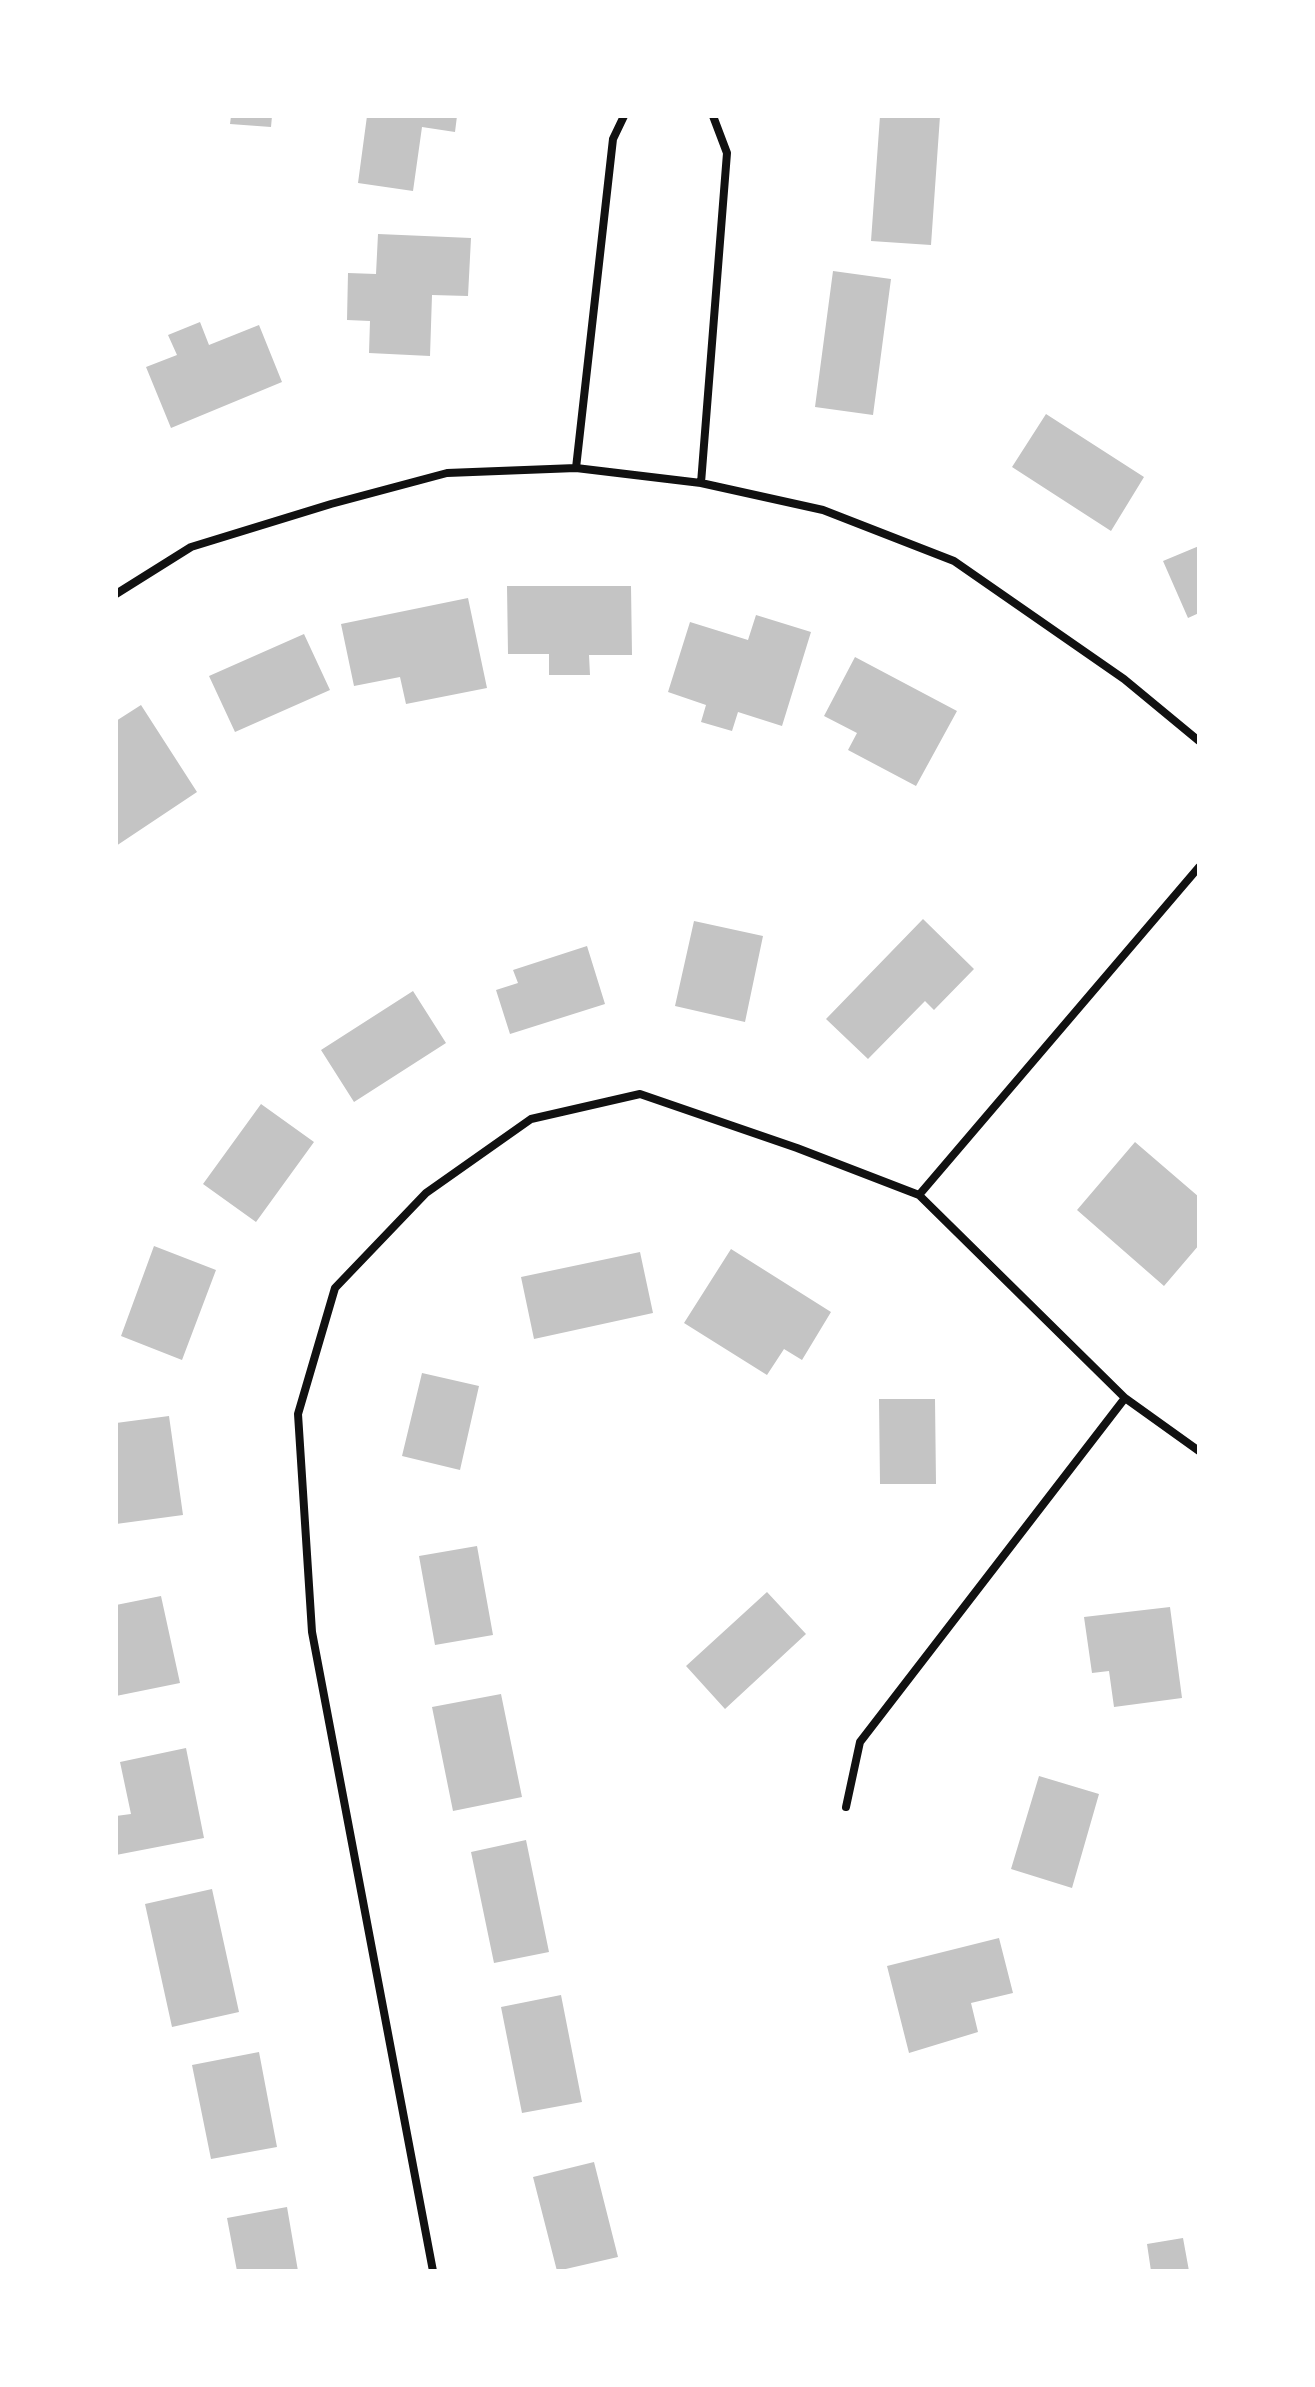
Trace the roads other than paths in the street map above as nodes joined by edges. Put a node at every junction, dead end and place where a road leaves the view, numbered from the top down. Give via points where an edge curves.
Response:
1 (624, 116) edge
2 (713, 116) edge
3 (576, 468) junction
4 (701, 483) junction
5 (116, 594) edge
6 (1199, 741) edge
7 (1199, 867) edge
8 (919, 1195) junction
9 (1125, 1398) junction
10 (1199, 1451) edge
11 (846, 1807) dead end
12 (433, 2271) edge

1 - 3 street via 613,139
2 - 4 street via 727,153
3 - 4 street
3 - 5 street via 447,473 331,504 191,547
4 - 6 street via 823,510 954,561 1124,679
7 - 8 street
8 - 9 street
8 - 12 street via 640,1094 531,1119 426,1193 335,1288 298,1414 312,1632
9 - 10 street
9 - 11 street via 860,1742

